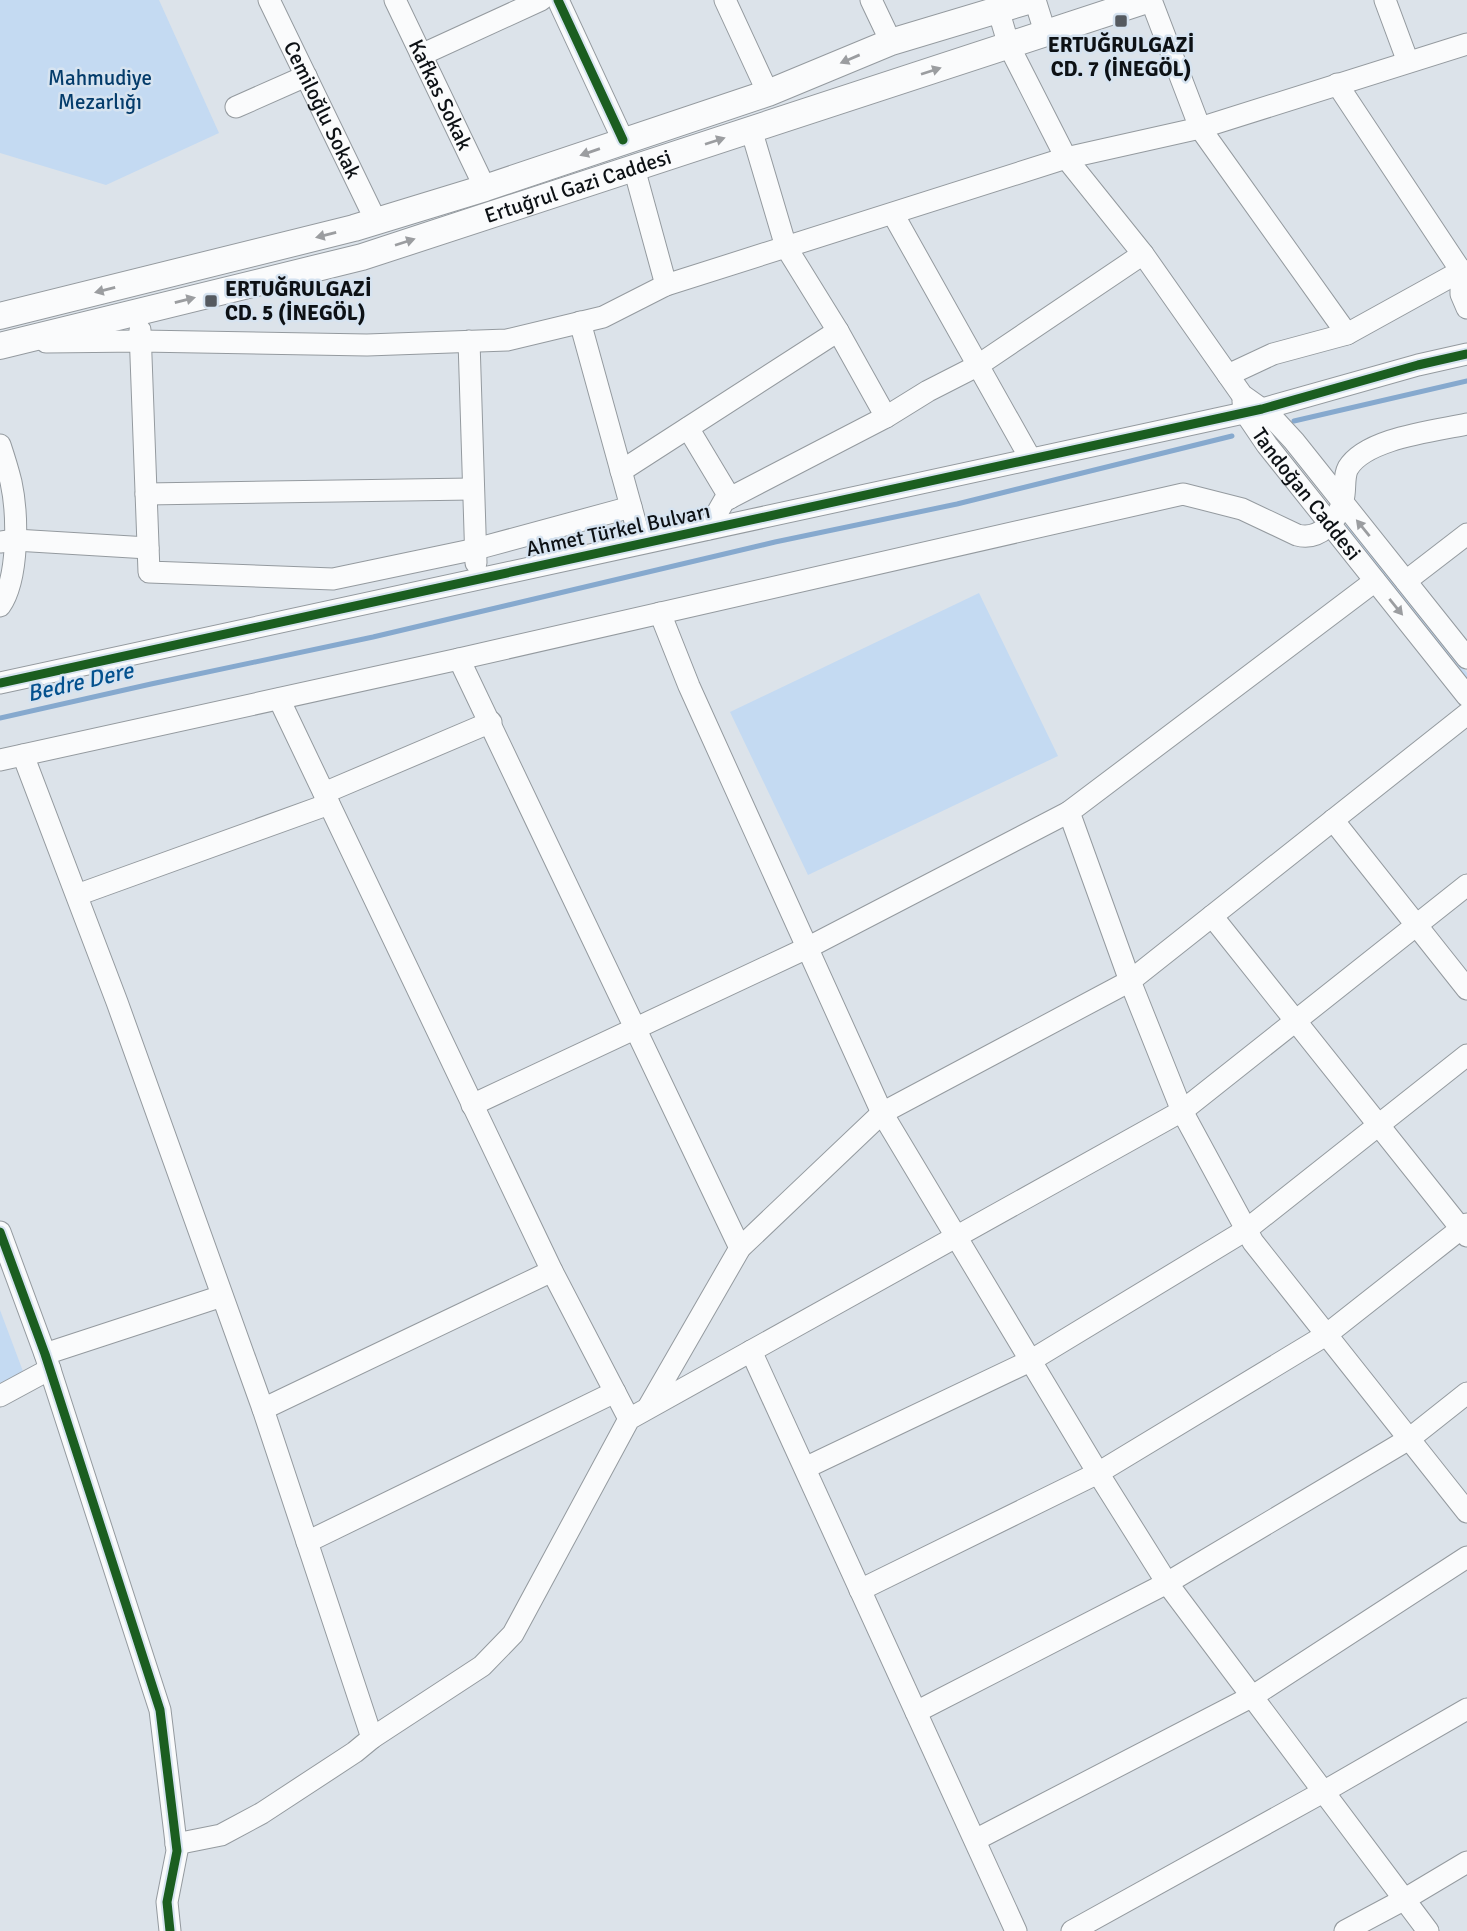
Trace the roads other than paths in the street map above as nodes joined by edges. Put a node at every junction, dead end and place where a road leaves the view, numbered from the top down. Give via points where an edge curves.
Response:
1 (269, 0) edge
2 (395, 0) edge
3 (541, 0) edge
4 (558, 0) edge
5 (725, 0) edge
6 (871, 0) edge
7 (1033, 0) edge
8 (1149, 0) edge
9 (1385, 0) edge
10 (998, 9) junction
11 (1045, 32) junction
12 (891, 42) junction
13 (1467, 44) edge
14 (1009, 46) junction
15 (421, 55) junction
16 (1408, 62) junction
17 (306, 76) junction
18 (1337, 84) junction
19 (768, 93) junction
20 (236, 107) dead end
21 (1200, 128) junction
22 (751, 129) junction
23 (623, 140) junction
24 (1066, 158) junction
25 (634, 168) junction
26 (485, 188) junction
27 (893, 214) junction
28 (376, 221) junction
29 (786, 247) junction
30 (1143, 254) junction
31 (1464, 271) edge
32 (666, 285) junction
33 (1467, 308) edge
34 (139, 312) junction
35 (0, 316) edge
36 (580, 322) junction
37 (838, 331) junction
38 (1347, 334) junction
39 (141, 341) junction
40 (469, 341) junction
41 (6, 344) edge
42 (1467, 354) edge
43 (977, 366) junction
44 (1228, 375) junction
45 (1249, 405) junction
46 (886, 417) junction
47 (1467, 424) edge
48 (688, 428) junction
49 (0, 445) edge
50 (1030, 458) junction
51 (621, 471) junction
52 (6, 485) edge
53 (472, 489) junction
54 (146, 494) junction
55 (730, 498) junction
56 (1343, 502) junction
57 (631, 507) junction
58 (1331, 525) junction
59 (708, 529) junction
60 (1467, 534) edge
61 (8, 541) edge
62 (641, 543) junction
63 (148, 548) junction
64 (476, 549) junction
65 (477, 579) junction
66 (1375, 581) junction
67 (1406, 581) junction
68 (0, 606) edge
69 (660, 613) junction
70 (1467, 658) edge
71 (459, 659) junction
72 (0, 683) edge
73 (1467, 696) edge
74 (279, 699) junction
75 (1467, 714) edge
76 (491, 722) junction
77 (23, 755) junction
78 (0, 760) edge
79 (326, 798) junction
80 (1069, 812) junction
81 (1333, 820) junction
82 (1467, 885) edge
83 (77, 895) junction
84 (1212, 916) junction
85 (1416, 925) junction
86 (807, 948) junction
87 (1130, 981) junction
88 (1467, 989) edge
89 (1296, 1020) junction
90 (637, 1028) junction
91 (1467, 1055) edge
92 (472, 1105) junction
93 (1182, 1111) junction
94 (882, 1113) junction
95 (1379, 1125) junction
96 (1246, 1230) junction
97 (1465, 1230) edge
98 (0, 1233) edge
99 (955, 1237) junction
100 (740, 1248) junction
101 (552, 1271) junction
102 (222, 1296) junction
103 (1326, 1335) junction
104 (751, 1351) junction
105 (48, 1362) junction
106 (1030, 1362) junction
107 (615, 1392) junction
108 (1467, 1393) edge
109 (0, 1396) edge
110 (263, 1409) junction
111 (638, 1414) junction
112 (1409, 1439) junction
113 (804, 1468) junction
114 (1098, 1474) junction
115 (1467, 1512) edge
116 (307, 1542) junction
117 (1467, 1557) edge
118 (1167, 1583) junction
119 (860, 1590) junction
120 (1253, 1696) junction
121 (1467, 1709) edge
122 (916, 1712) junction
123 (372, 1738) junction
124 (1324, 1792) junction
125 (975, 1840) junction
126 (176, 1844) junction
127 (1467, 1862) edge
128 (1405, 1899) junction
129 (170, 1931) edge
130 (1016, 1931) edge
131 (1072, 1931) edge
132 (1345, 1931) edge
133 (1428, 1931) edge

1 - 17 street, Cemiloğlu Sokak
2 - 15 street, Kafkas Sokak
3 - 15 street
4 - 23 street
5 - 19 street
6 - 12 street
7 - 10 main road, Ertuğrul Gazi Caddesi
7 - 11 street
8 - 11 main road, Ertuğrul Gazi Caddesi
8 - 21 street
9 - 16 street
10 - 12 main road, Ertuğrul Gazi Caddesi
10 - 14 street
11 - 14 main road, Ertuğrul Gazi Caddesi
12 -> 19 main road, Ertuğrul Gazi Caddesi
13 - 16 street
22 -> 14 main road, Ertuğrul Gazi Caddesi
14 - 24 street
15 - 26 street, Kafkas Sokak
16 - 18 street
17 - 20 street
17 - 28 street, Cemiloğlu Sokak
18 - 21 street
18 - 31 street
19 - 23 main road, Ertuğrul Gazi Caddesi
21 - 24 street
21 - 38 street
25 -> 22 main road, Ertuğrul Gazi Caddesi
22 - 29 street
23 - 25 main road
23 -> 26 main road, Ertuğrul Gazi Caddesi
24 - 27 street
24 - 30 street
25 - 32 street
34 -> 25 main road, Ertuğrul Gazi Caddesi via 362,257
26 - 28 main road, Ertuğrul Gazi Caddesi
27 - 29 street
27 - 43 street
28 -> 35 main road, Ertuğrul Gazi Caddesi
29 - 32 street
29 - 37 street
30 - 43 street
30 - 44 street
31 - 33 street via 1461,294
31 - 38 street
32 - 36 street via 603,317
34 - 39 street
34 - 41 main road, Ertuğrul Gazi Caddesi
36 - 40 street via 507,340
36 - 51 street
37 - 46 street
37 - 48 street
38 - 44 street via 1273,354
39 - 40 street via 367,345
39 - 41 street
39 - 54 street
40 - 53 street
42 - 45 street, Ahmet Türkel Bulvarı
43 - 46 street
43 - 50 street
44 - 45 street
45 - 50 street, Ahmet Türkel Bulvarı
45 - 56 street, Tandoğan Caddesi via 1270,415
45 - 58 street, Tandoğan Caddesi via 1267,445
46 - 55 street
47 - 56 street via 1392,440 1361,454 1347,470
48 - 51 street
48 - 55 street
49 - 52 street
50 - 59 street, Ahmet Türkel Bulvarı
51 - 57 street
52 - 61 street
53 - 54 street
53 - 64 street
54 - 63 street
55 - 59 street
56 - 58 street
67 -> 56 street, Tandoğan Caddesi
57 - 62 street
57 - 64 street
58 - 66 street, Tandoğan Caddesi
58 - 69 street via 1306,537 1242,509 1183,494
59 - 62 street, Ahmet Türkel Bulvarı
60 - 67 street
61 - 63 street
61 - 68 street via 10,578
62 - 65 street, Ahmet Türkel Bulvarı
63 - 64 street via 149,572 333,579
64 - 65 street
65 - 72 street, Ahmet Türkel Bulvarı
66 -> 73 street, Tandoğan Caddesi
66 - 80 street
67 - 70 street, Tandoğan Caddesi
69 - 71 street
69 - 86 street
71 - 74 street
71 - 76 street
74 - 77 street
74 - 79 street
75 - 81 street
76 - 79 street
76 - 90 street
77 - 78 street
77 - 83 street
79 - 83 street
79 - 92 street
80 - 86 street
80 - 87 street
81 - 84 street
81 - 85 street
82 - 85 street
83 - 102 street
84 - 87 street
84 - 89 street
85 - 88 street
85 - 89 street
86 - 90 street
86 - 94 street
87 - 93 street
87 - 94 street
89 - 93 street
89 - 95 street
90 - 92 street
90 - 100 street
91 - 95 street
92 - 101 street
93 - 96 street
93 - 99 street
94 - 99 street
94 - 100 street
95 - 96 street
95 - 97 street
96 - 103 street
96 - 106 street
97 - 103 street
98 - 105 street
99 - 104 street
99 - 106 street
100 - 111 street
101 - 107 street
101 - 110 street
102 - 105 street
102 - 110 street
103 - 112 street
103 - 114 street
104 - 111 street
104 - 113 street
105 - 109 street
105 - 126 street via 160,1710
106 - 113 street
106 - 114 street
107 - 111 street
107 - 116 street
108 - 112 street
110 - 116 street
111 - 123 street via 513,1634 482,1667
112 - 115 street
112 - 118 street
113 - 119 street
114 - 118 street
114 - 119 street
116 - 123 street
117 - 120 street
118 - 120 street
118 - 122 street
119 - 122 street
120 - 124 street
120 - 125 street
121 - 124 street
122 - 125 street
123 - 126 street via 262,1813 221,1835
124 - 128 street
124 - 131 street
125 - 130 street
126 - 129 street via 167,1902
127 - 128 street
128 - 132 street
128 - 133 street

